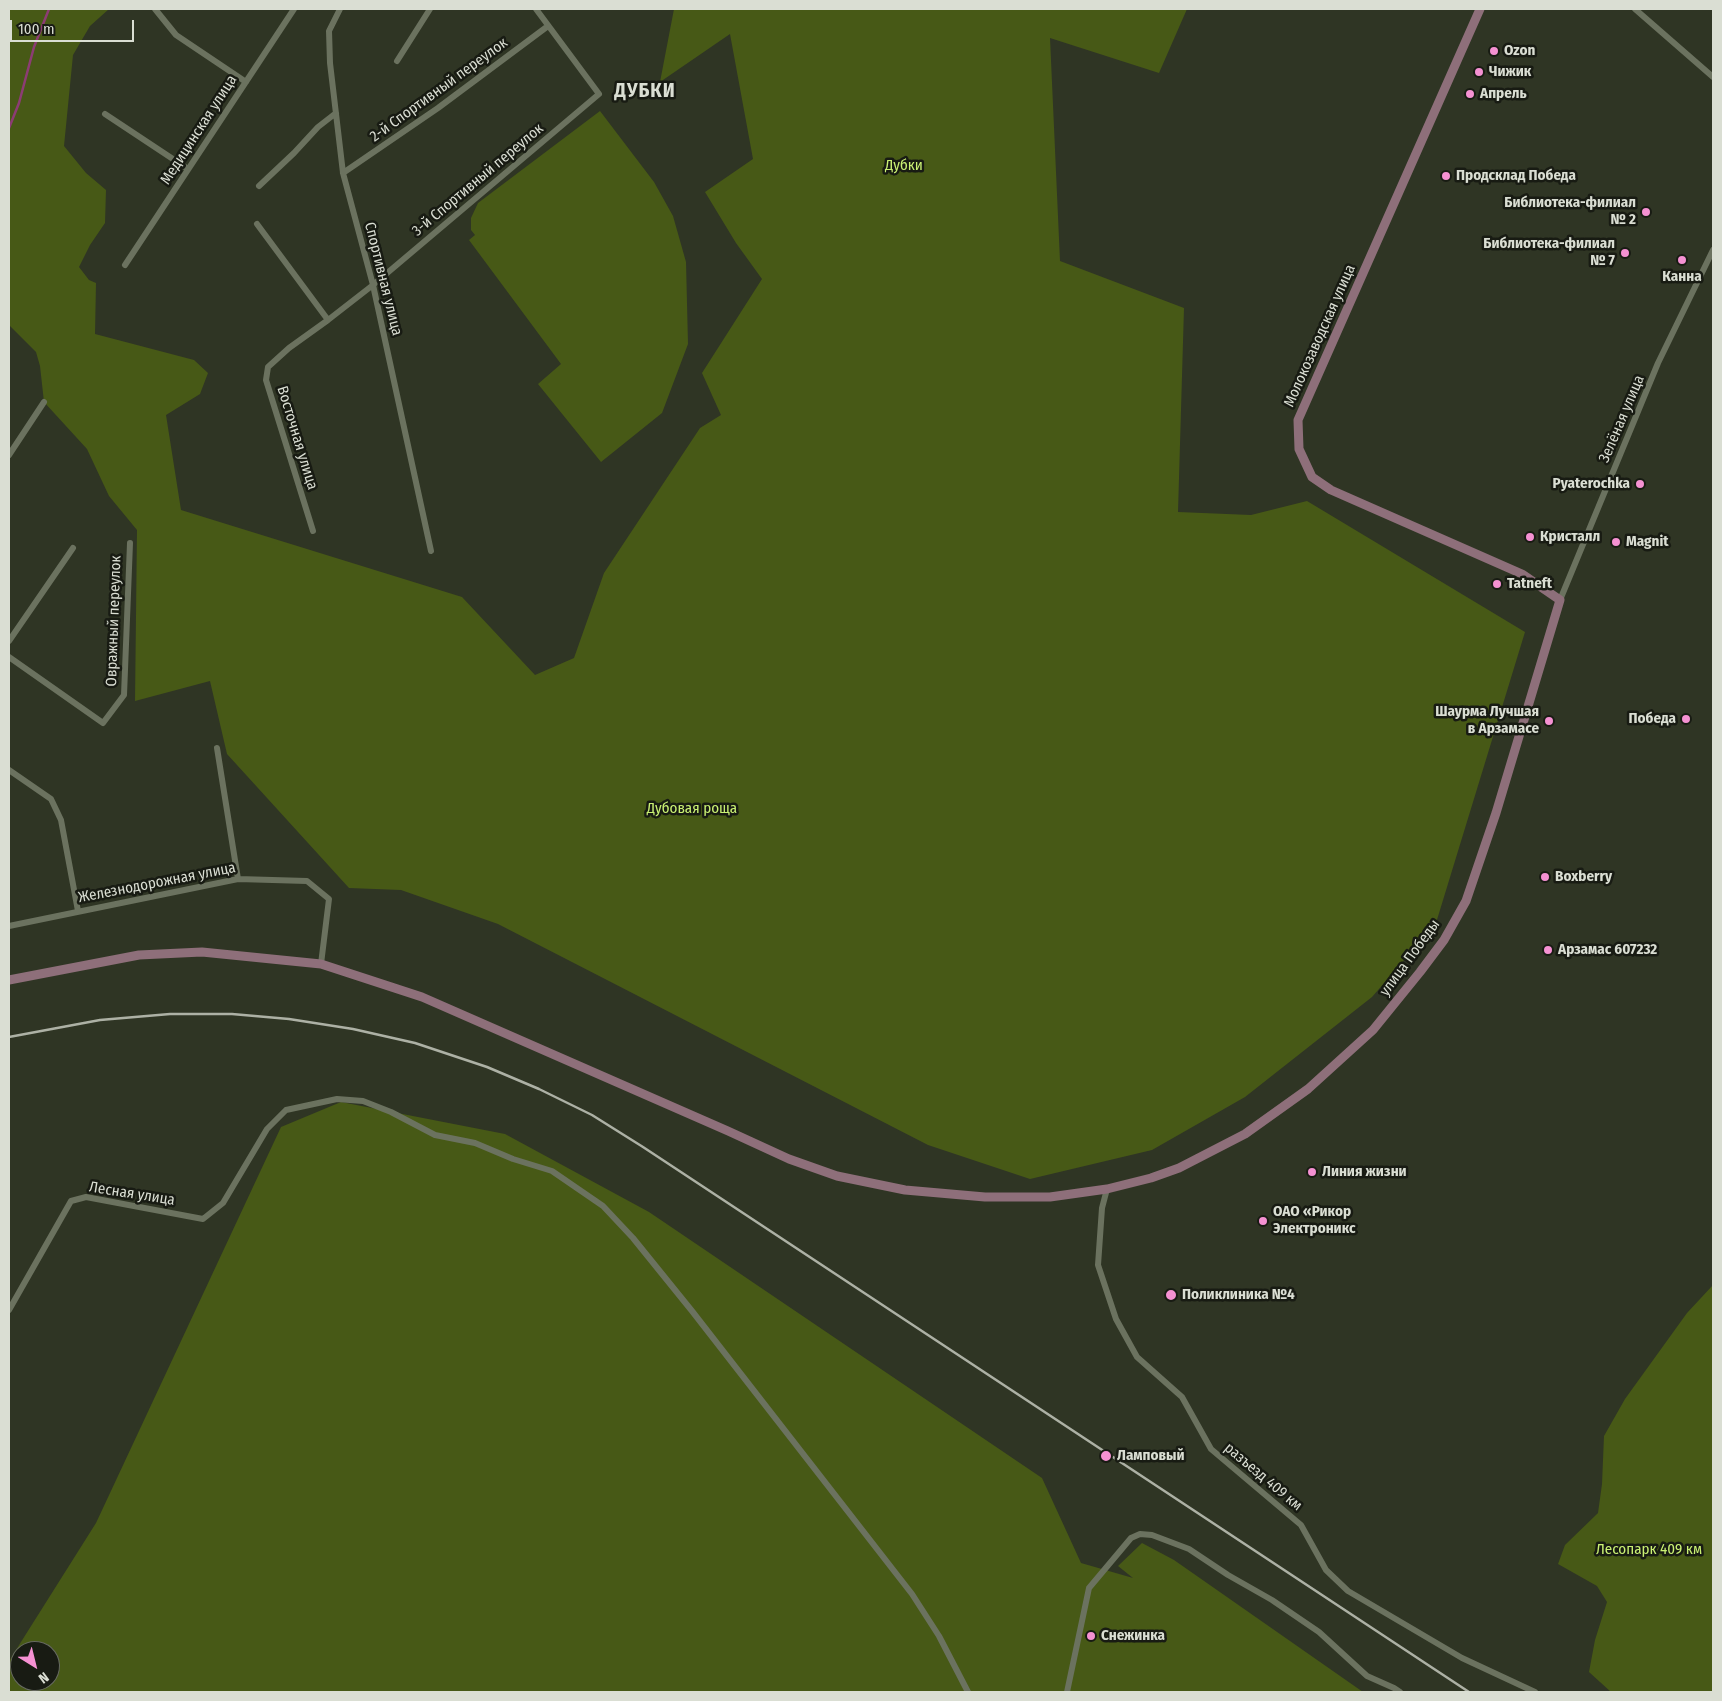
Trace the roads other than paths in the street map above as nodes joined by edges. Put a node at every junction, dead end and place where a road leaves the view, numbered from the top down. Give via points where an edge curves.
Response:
1 (155, 9) edge
2 (294, 9) edge
3 (430, 9) edge
4 (536, 9) edge
5 (1480, 9) edge
6 (1635, 9) edge
7 (336, 10) edge
8 (548, 26) junction
9 (397, 61) dead end
10 (1713, 77) edge
11 (246, 82) junction
12 (336, 113) junction
13 (105, 114) dead end
14 (188, 169) junction
15 (343, 173) junction
16 (260, 186) dead end
17 (258, 224) dead end
18 (1713, 250) edge
19 (125, 265) dead end
20 (373, 285) junction
21 (328, 320) junction
22 (44, 402) dead end
23 (12, 444) edge
24 (9, 456) edge
25 (313, 531) dead end
26 (130, 543) dead end
27 (73, 548) dead end
28 (431, 551) dead end
29 (1560, 600) junction
30 (9, 641) edge
31 (9, 657) edge
32 (217, 748) dead end
33 (9, 770) edge
34 (238, 879) junction
35 (78, 911) junction
36 (9, 926) edge
37 (321, 964) junction
38 (9, 980) edge
39 (1107, 1189) junction
40 (9, 1310) edge
41 (968, 1692) edge
42 (1067, 1692) edge
43 (1400, 1692) edge
44 (1535, 1692) edge

1 - 11 street via 176,36
2 - 11 street, Медицинская улица
3 - 9 street
4 - 8 street
5 - 29 street, Молокозаводская улица via 1298,420 1299,449 1312,477 1331,490 1522,574
6 - 10 street
7 - 12 street, Спортивная улица via 329,31
8 - 15 street, 2-й Спортивный переулок via 438,108
8 - 20 street, 3-й Спортивный переулок via 599,94
11 - 14 street, Медицинская улица
12 - 15 street, Спортивная улица
12 - 16 street
13 - 14 street
14 - 19 street, Медицинская улица
15 - 20 street, Спортивная улица
17 - 21 street
18 - 29 street, Зелёная улица via 1658,363
20 - 21 street, Восточная улица
20 - 28 street, Спортивная улица
21 - 25 street, Восточная улица via 268,367 266,380
22 - 23 street
23 - 24 street
26 - 31 street, Овражный переулок via 124,696 103,724
27 - 30 street
29 - 39 street, улица Победы via 1496,813 1466,900 1444,940 1420,972 1372,1030 1308,1089 1245,1134 1179,1168
32 - 34 street
33 - 35 street via 51,799 61,820
34 - 35 street, Железнодорожная улица
34 - 37 street, Железнодорожная улица via 307,881 329,899
35 - 36 street, Железнодорожная улица
37 - 38 street, улица Победы via 202,952 139,955
37 - 39 street, улица Победы via 422,997 789,1159 837,1176 904,1190 985,1197 1050,1197
39 - 44 street, разъезд 409 км via 1101,1215 1098,1265 1116,1319 1137,1357 1182,1397 1210,1449 1301,1525 1326,1570 1348,1591 1462,1658
40 - 41 street, Лесная улица via 71,1201 86,1198 203,1219 223,1203 267,1129 286,1110 337,1099 364,1101 434,1135 475,1143 552,1171 603,1206 692,1311 912,1594 939,1636
42 - 43 street via 1089,1588 1131,1538 1140,1534 1152,1535 1189,1550 1272,1600 1319,1632 1367,1676

